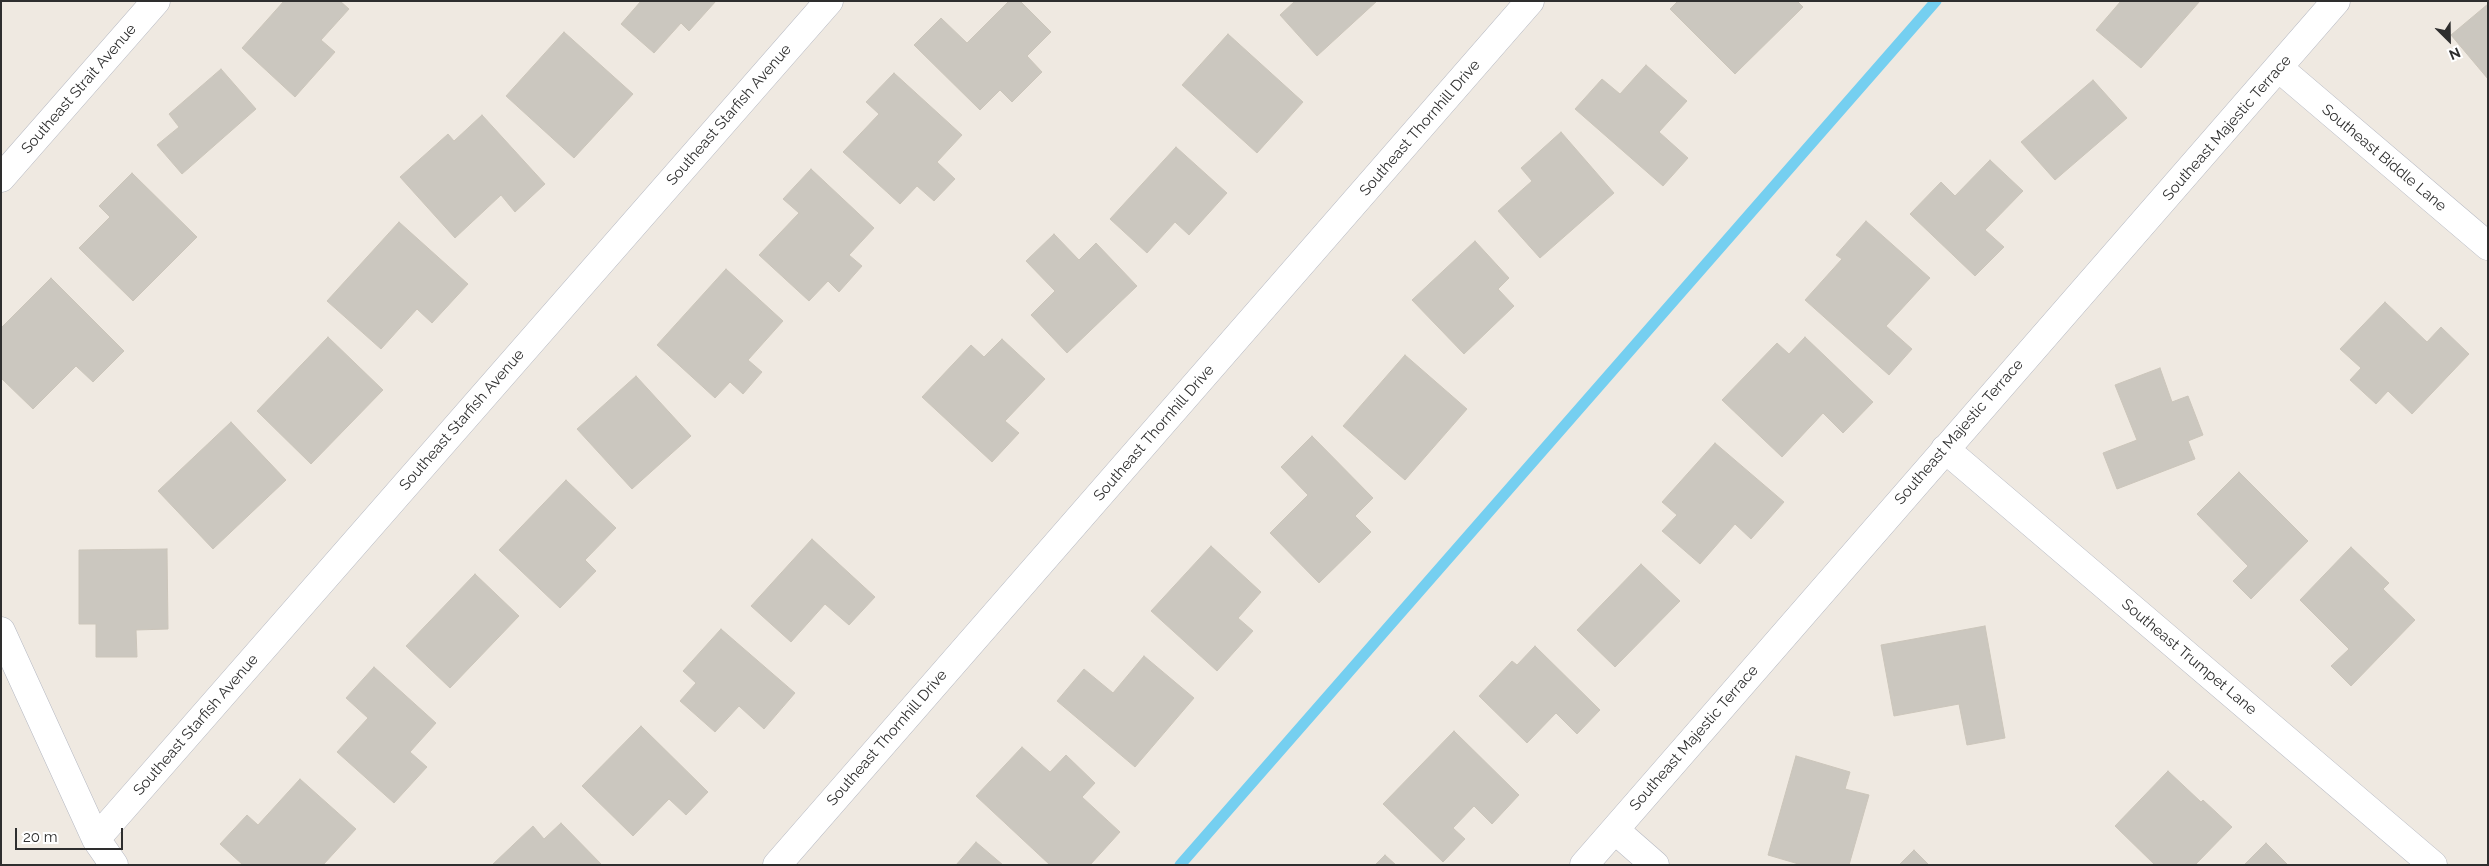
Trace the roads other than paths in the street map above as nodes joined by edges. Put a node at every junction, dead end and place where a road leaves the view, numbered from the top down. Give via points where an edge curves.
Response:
1 (156, 1) edge
2 (829, 1) edge
3 (1530, 1) edge
4 (2336, 1) edge
5 (2280, 69) junction
6 (1, 178) edge
7 (2488, 246) edge
8 (1944, 449) junction
9 (1, 631) edge
10 (1615, 830) junction
11 (96, 839) junction
12 (114, 865) edge
13 (776, 865) edge
14 (1584, 865) edge
15 (1655, 865) edge
16 (2433, 865) edge

1 - 6 street, Southeast Strait Avenue
2 - 11 street, Southeast Starfish Avenue
3 - 13 street, Southeast Thornhill Drive
4 - 5 street, Southeast Majestic Terrace
5 - 7 street, Southeast Biddle Lane
5 - 8 street, Southeast Majestic Terrace
8 - 10 street, Southeast Majestic Terrace
8 - 16 street, Southeast Trumpet Lane
9 - 11 street
10 - 14 street, Southeast Majestic Terrace
10 - 15 street
11 - 12 street

